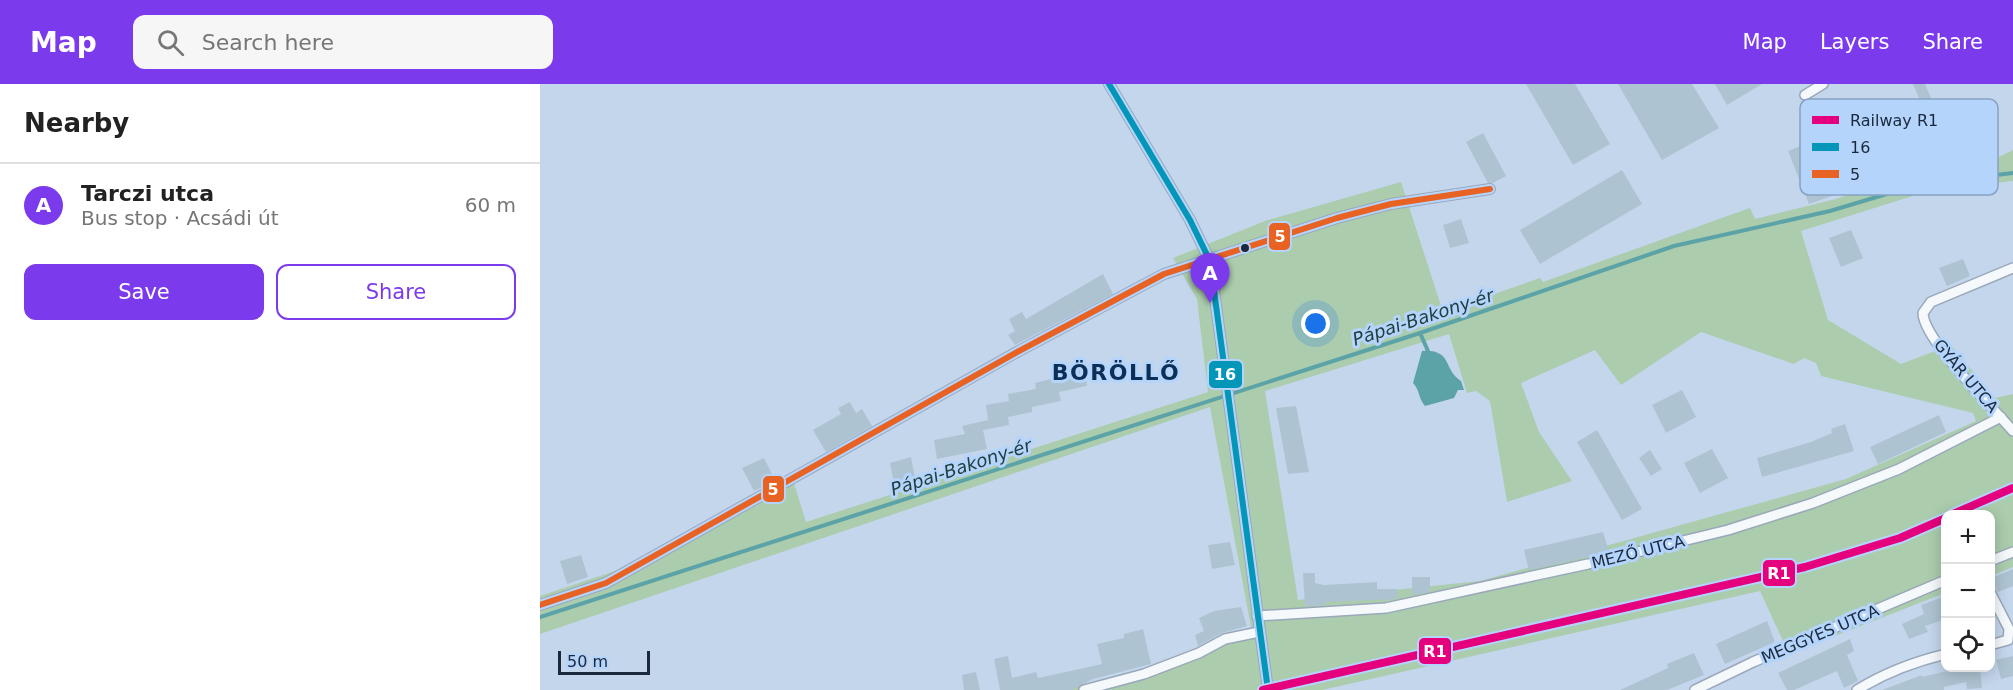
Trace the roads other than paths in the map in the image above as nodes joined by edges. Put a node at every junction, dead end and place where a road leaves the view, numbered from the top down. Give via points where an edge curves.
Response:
1 (1109, 84) edge
2 (1823, 84) edge
3 (1805, 95) dead end
4 (1490, 189) dead end
5 (1210, 261) junction
6 (2013, 268) edge
7 (2001, 417) junction
8 (2013, 430) edge
9 (2013, 552) edge
10 (1995, 559) edge
11 (1941, 582) edge
12 (1995, 602) edge
13 (540, 605) edge
14 (1257, 616) junction
15 (1259, 632) junction
16 (1995, 644) edge
17 (1941, 655) edge
18 (1084, 690) edge
19 (1268, 690) edge
20 (1695, 690) edge
21 (1857, 690) edge

1 - 5 street
2 - 3 street
4 - 5 street via 1391,204
5 - 13 street via 1164,274 1017,352 606,582
5 - 14 street
6 - 7 street, GYÁR UTCA via 1931,302 1923,313 1942,351
7 - 8 street, GYÁR UTCA
7 - 14 street, MEZŐ UTCA via 1899,469 1813,503 1728,530 1386,609
9 - 10 street
11 - 20 street, MEGGYES UTCA
12 - 16 street via 2009,629 2008,640
14 - 15 street
15 - 18 street via 1225,639 1167,666
15 - 19 street
17 - 21 street via 1882,674

